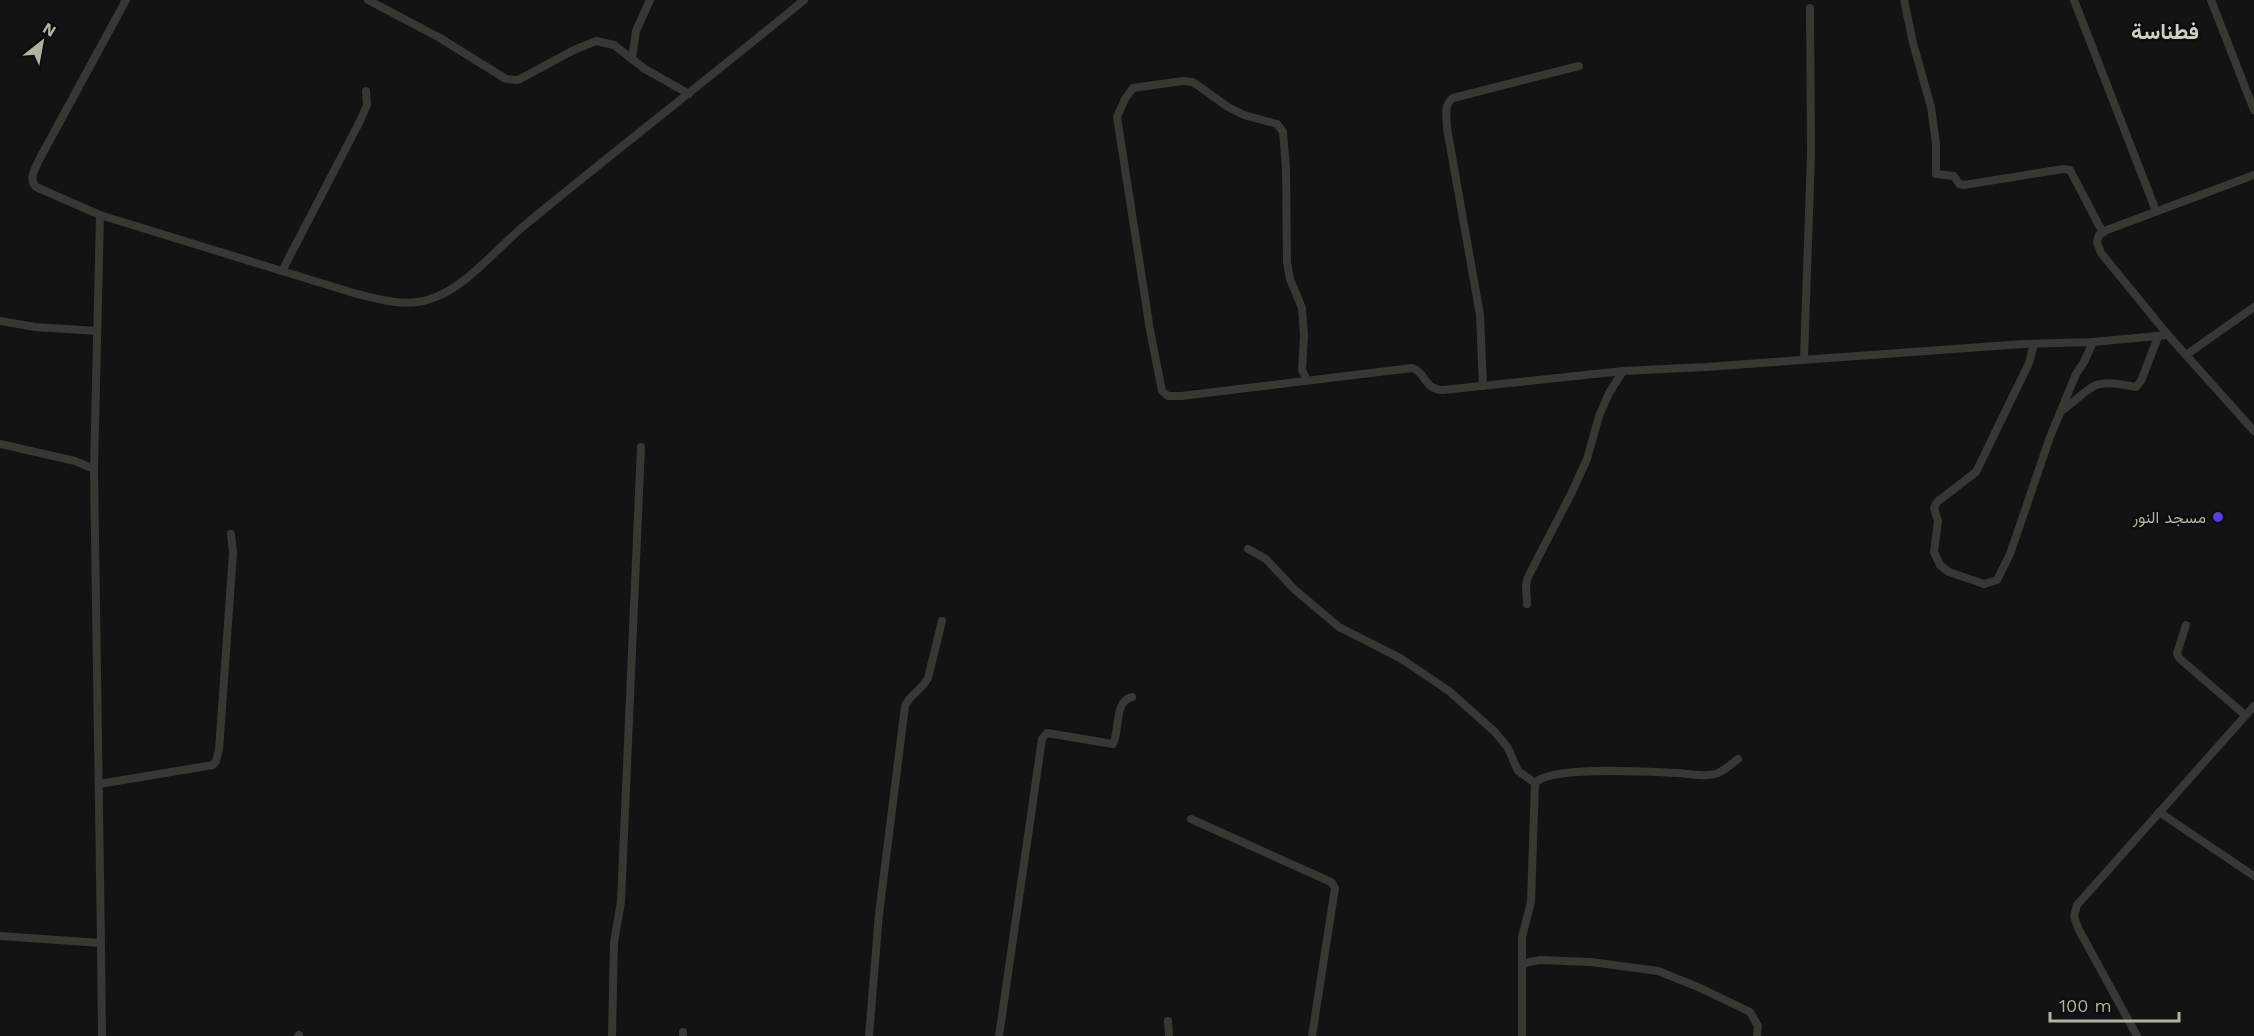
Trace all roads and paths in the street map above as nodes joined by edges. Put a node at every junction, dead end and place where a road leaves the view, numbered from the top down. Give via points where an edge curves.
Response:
1 (126, 0) edge
2 (368, 0) edge
3 (650, 0) edge
4 (804, 0) edge
5 (1904, 0) edge
6 (2074, 0) edge
7 (2211, 0) edge
8 (1810, 8) dead end
9 (632, 59) junction
10 (1579, 66) dead end
11 (366, 91) dead end
12 (689, 94) junction
13 (2254, 110) edge
14 (2254, 175) edge
15 (2156, 211) junction
16 (100, 215) junction
17 (2103, 232) junction
18 (282, 271) junction
19 (2254, 307) edge
20 (0, 321) edge
21 (97, 331) junction
22 (2168, 335) junction
23 (2158, 337) junction
24 (2093, 342) junction
25 (2034, 344) junction
26 (2186, 355) junction
27 (1804, 359) junction
28 (1623, 371) junction
29 (1307, 380) junction
30 (1484, 386) junction
31 (2060, 412) junction
32 (2254, 431) edge
33 (0, 444) edge
34 (641, 447) dead end
35 (94, 469) junction
36 (231, 534) dead end
37 (1248, 549) dead end
38 (1527, 604) dead end
39 (942, 621) dead end
40 (2186, 625) dead end
41 (1132, 697) dead end
42 (2254, 706) edge
43 (2246, 715) junction
44 (1738, 759) dead end
45 (1535, 783) junction
46 (99, 784) junction
47 (2159, 812) junction
48 (1191, 819) dead end
49 (2254, 876) edge
50 (0, 936) edge
51 (100, 943) junction
52 (1523, 965) junction
53 (1168, 1021) dead end
54 (102, 1036) edge
55 (612, 1036) edge
56 (869, 1036) edge
57 (999, 1036) edge
58 (1169, 1036) edge
59 (1312, 1036) edge
60 (1522, 1036) edge
61 (1757, 1036) edge
62 (2137, 1036) edge

1 - 16 street via 32,178 36,187
2 - 9 street via 440,38 506,80 518,80 596,41 610,43
3 - 9 street via 636,32
4 - 12 street
5 - 17 street via 1931,107 1936,174 1954,176 1959,184 1964,184 2070,170
6 - 15 street
7 - 13 street
8 - 27 street via 1812,154
9 - 12 street
10 - 30 street via 1453,98 1446,107 1480,315
11 - 18 street via 365,111
12 - 18 street via 459,283 438,296 411,303 389,302
14 - 15 street
15 - 17 street
16 - 18 street
16 - 21 street
17 - 22 street via 2097,242 2101,253
19 - 26 street
20 - 21 street
21 - 35 street
22 - 23 street
22 - 26 street
23 - 24 street
23 - 31 street via 2136,387 2096,385
24 - 25 street
24 - 31 street
25 - 27 street
25 - 31 street via 2029,363 1976,472 1934,508 1938,521 1935,559 1949,572 1984,584 1997,580 2010,554
26 - 32 street
27 - 28 street
28 - 30 street
28 - 38 street via 1599,416 1587,459 1571,494 1528,577
29 - 29 street via 1302,370 1302,308 1287,262 1283,132 1277,124 1228,107 1193,82 1133,88 1117,117 1150,330 1164,393 1181,396
29 - 30 street via 1412,368 1438,390
33 - 35 street
34 - 55 street
35 - 46 street
36 - 46 street via 233,553 216,761 213,765
37 - 45 street via 1271,563 1294,589 1339,627 1400,658 1449,691 1495,732 1508,748 1518,771
39 - 56 street via 928,678 910,696 906,706 879,914
40 - 43 street via 2176,653 2179,658
41 - 57 street via 1121,705 1113,744 1047,733 1042,739
42 - 43 street
43 - 47 street
44 - 45 street via 1715,774 1574,772 1539,778
45 - 52 street via 1531,902 1522,930
46 - 51 street
47 - 49 street
47 - 62 street via 2077,905 2074,916
48 - 59 street via 1331,882 1335,888
50 - 51 street
51 - 54 street
52 - 60 street
52 - 61 street via 1540,960 1658,971 1750,1012 1758,1026
53 - 58 street

